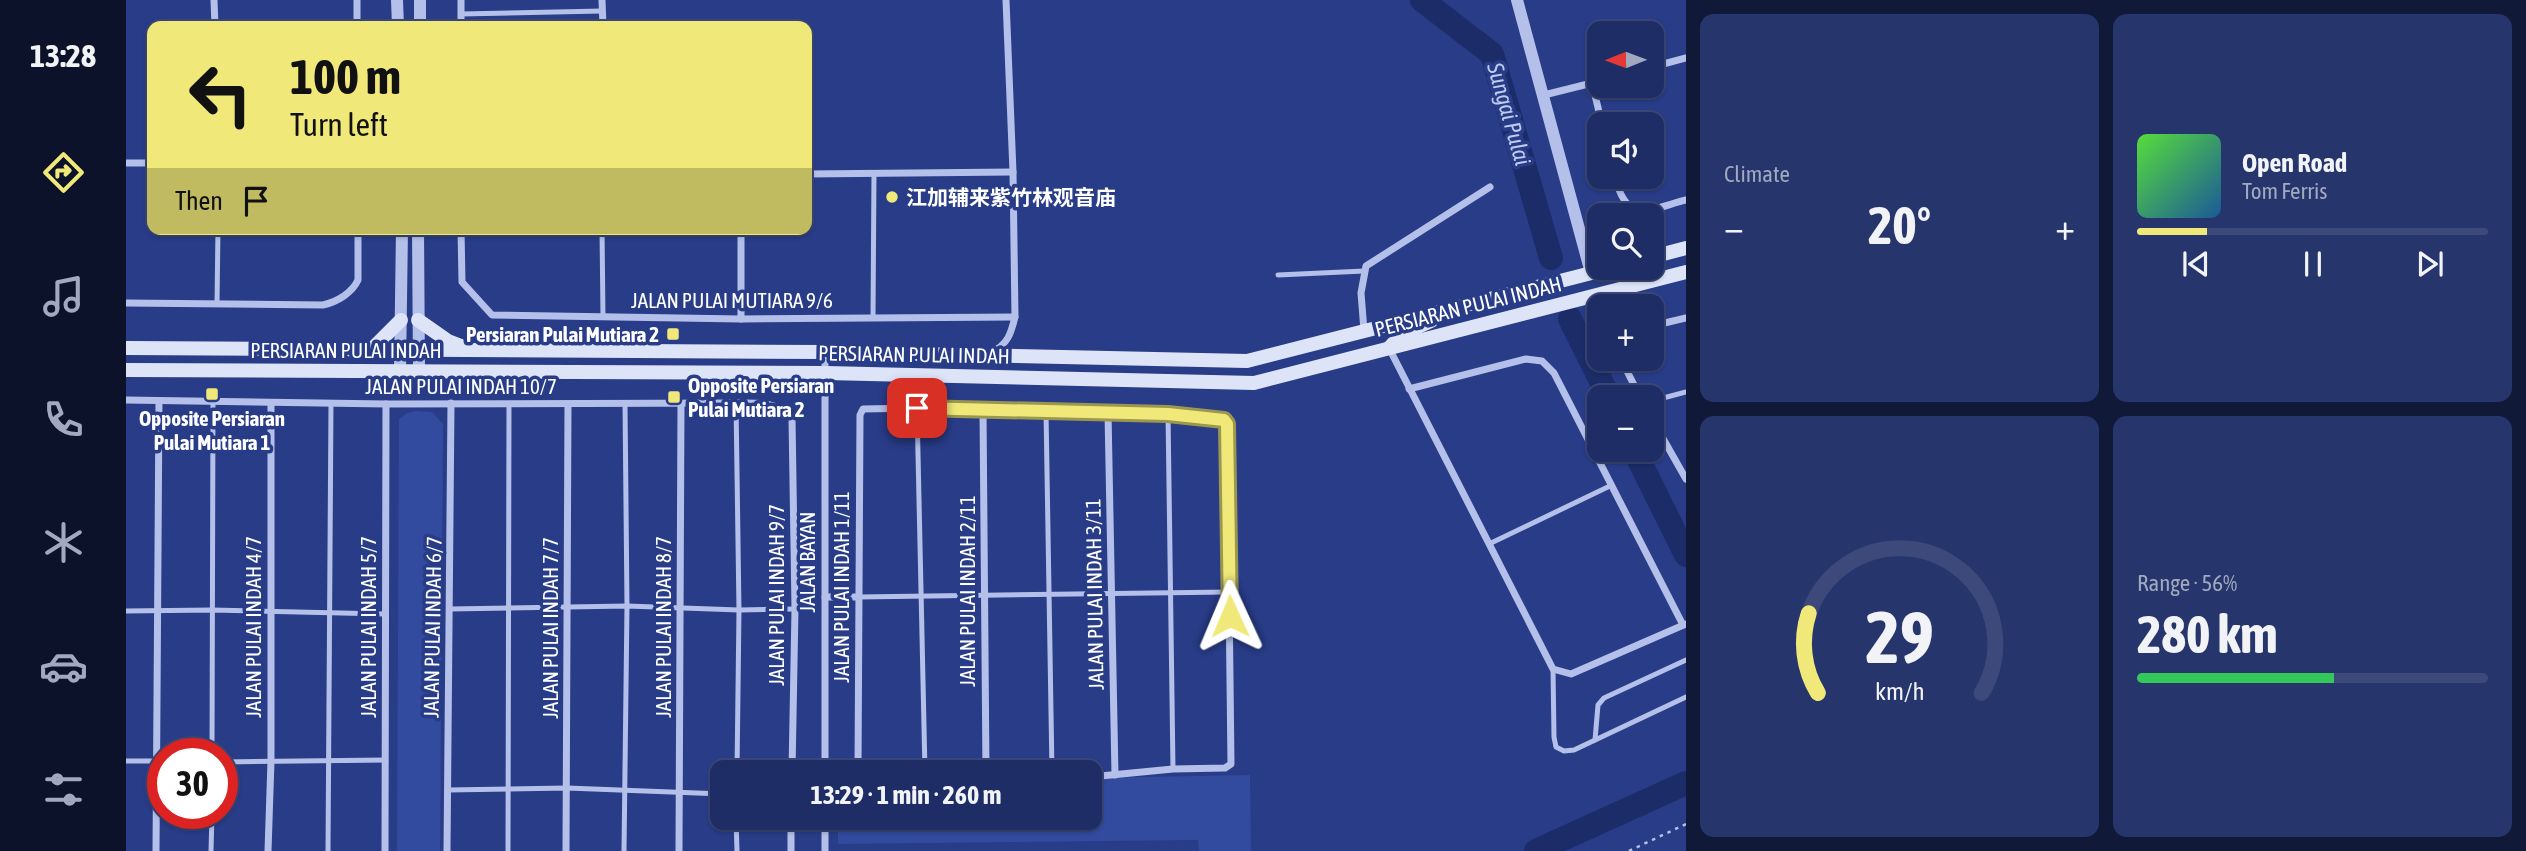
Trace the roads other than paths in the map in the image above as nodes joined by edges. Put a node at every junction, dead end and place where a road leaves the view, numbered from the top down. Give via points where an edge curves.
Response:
1 (215, 0) edge
2 (357, 0) edge
3 (397, 0) edge
4 (420, 0) edge
5 (461, 0) edge
6 (602, 0) edge
7 (1006, 0) edge
8 (1517, 0) edge
9 (602, 11) junction
10 (461, 14) junction
11 (215, 21) edge
12 (357, 21) edge
13 (398, 21) edge
14 (420, 21) edge
15 (461, 21) edge
16 (603, 21) edge
17 (1686, 58) edge
18 (1664, 64) edge
19 (1587, 84) edge
20 (1544, 95) junction
21 (126, 163) edge
22 (147, 163) edge
23 (1013, 172) junction
24 (874, 173) junction
25 (812, 174) edge
26 (1490, 187) dead end
27 (1618, 189) edge
28 (1686, 200) edge
29 (218, 235) edge
30 (358, 235) edge
31 (402, 235) edge
32 (418, 235) edge
33 (461, 235) edge
34 (602, 235) edge
35 (741, 235) edge
36 (1686, 248) edge
37 (1664, 254) edge
38 (1587, 258) edge
39 (1364, 271) junction
40 (1686, 272) edge
41 (1587, 274) edge
42 (1278, 275) dead end
43 (1618, 294) edge
44 (126, 303) edge
45 (1587, 303) edge
46 (217, 304) junction
47 (1456, 309) junction
48 (603, 316) junction
49 (1015, 317) junction
50 (741, 318) junction
51 (873, 318) junction
52 (1686, 318) edge
53 (401, 320) junction
54 (418, 320) junction
55 (1664, 323) edge
56 (1364, 331) junction
57 (1310, 346) junction
58 (126, 348) edge
59 (1389, 348) junction
60 (372, 349) junction
61 (400, 349) junction
62 (418, 349) junction
63 (467, 349) junction
64 (824, 352) junction
65 (977, 355) junction
66 (126, 370) edge
67 (400, 371) junction
68 (419, 371) junction
69 (825, 373) junction
70 (1409, 388) junction
71 (1686, 392) edge
72 (1664, 398) edge
73 (126, 400) edge
74 (159, 401) junction
75 (213, 401) junction
76 (271, 403) junction
77 (331, 403) junction
78 (451, 403) junction
79 (736, 403) junction
80 (386, 404) junction
81 (509, 404) junction
82 (568, 404) junction
83 (625, 404) junction
84 (681, 404) junction
85 (917, 408) junction
86 (983, 410) junction
87 (1046, 411) junction
88 (1108, 413) junction
89 (1168, 414) junction
90 (792, 418) joint
91 (1664, 437) edge
92 (1682, 463) edge
93 (1686, 479) edge
94 (1612, 485) junction
95 (1489, 544) junction
96 (1170, 592) junction
97 (1229, 592) junction
98 (1111, 593) junction
99 (1049, 594) junction
100 (985, 595) junction
101 (825, 597) junction
102 (858, 597) junction
103 (922, 597) junction
104 (626, 606) junction
105 (509, 607) junction
106 (567, 607) junction
107 (681, 608) junction
108 (450, 609) junction
109 (795, 609) junction
110 (212, 610) junction
111 (739, 610) junction
112 (126, 611) edge
113 (158, 612) junction
114 (270, 612) junction
115 (329, 612) junction
116 (385, 614) junction
117 (1685, 627) edge
118 (1686, 660) edge
119 (1553, 669) junction
120 (1686, 697) edge
121 (160, 738) edge
122 (212, 738) edge
123 (1595, 740) junction
124 (386, 760) junction
125 (737, 760) edge
126 (792, 760) edge
127 (825, 760) edge
128 (861, 760) edge
129 (925, 760) edge
130 (986, 760) edge
131 (1052, 760) edge
132 (126, 761) edge
133 (147, 761) edge
134 (271, 761) junction
135 (238, 762) edge
136 (329, 762) junction
137 (1173, 769) junction
138 (1115, 775) junction
139 (1102, 777) edge
140 (568, 788) junction
141 (448, 790) junction
142 (625, 790) junction
143 (509, 791) junction
144 (679, 792) junction
145 (710, 793) edge
146 (157, 829) edge
147 (212, 829) edge
148 (736, 830) edge
149 (791, 830) edge
150 (825, 830) edge
151 (156, 851) edge
152 (211, 851) edge
153 (268, 851) edge
154 (328, 851) edge
155 (385, 851) edge
156 (447, 851) edge
157 (508, 851) edge
158 (566, 851) edge
159 (624, 851) edge
160 (679, 851) edge
161 (737, 851) edge
162 (791, 851) edge
163 (825, 851) edge

1 - 11 street
2 - 12 street
3 - 13 street
4 - 14 street
5 - 10 street
6 - 9 street
7 - 23 street
8 - 20 street
9 - 10 lane
9 - 16 street
10 - 15 street
17 - 18 street
19 - 20 street
20 - 38 street
21 - 22 street
23 - 24 street
23 - 49 street
24 - 25 street
24 - 51 lane
26 - 39 street
27 - 28 street via 1635,210
29 - 46 lane
30 - 46 street via 356,285 335,303
31 - 53 street
32 - 54 street
33 - 48 street, JALAN PULAI MUTIARA 9/6 via 462,282 492,314
34 - 48 lane
35 - 50 street
36 - 37 main road
39 - 42 lane
39 - 56 street
40 - 43 main road, PERSIARAN PULAI INDAH
41 - 47 main road, PERSIARAN PULAI INDAH
44 - 46 street
45 - 59 main road, PERSIARAN PULAI INDAH
47 - 56 main road, PERSIARAN PULAI INDAH
47 - 59 main road via 1401,335
48 - 50 street, JALAN PULAI MUTIARA 9/6
49 - 51 street, JALAN PULAI MUTIARA 9/6
49 - 65 street via 1010,337 1001,347
50 - 51 street, JALAN PULAI MUTIARA 9/6
52 - 55 street
53 - 60 main road
53 - 61 street
54 - 62 street
54 - 63 main road
56 - 57 main road, PERSIARAN PULAI INDAH
57 - 59 main road via 1368,342
57 - 65 main road, PERSIARAN PULAI INDAH via 1247,361
58 - 60 main road, PERSIARAN PULAI INDAH
59 - 69 main road, PERSIARAN PULAI INDAH via 1247,383
59 - 70 street
60 - 61 main road, PERSIARAN PULAI INDAH
61 - 62 main road, PERSIARAN PULAI INDAH
61 - 67 street
62 - 63 main road, PERSIARAN PULAI INDAH
62 - 68 street
63 - 64 main road, PERSIARAN PULAI INDAH
64 - 65 main road, PERSIARAN PULAI INDAH
64 - 69 street, JALAN BAYAN
66 - 67 main road, PERSIARAN PULAI INDAH
67 - 68 main road, PERSIARAN PULAI INDAH
68 - 69 main road, PERSIARAN PULAI INDAH
69 - 101 street, JALAN BAYAN
70 - 94 street via 1526,359 1542,361 1554,373
70 - 95 street
71 - 72 lane
73 - 74 street, JALAN PULAI INDAH 10/7
74 - 75 street, JALAN PULAI INDAH 10/7
74 - 113 street
75 - 76 street, JALAN PULAI INDAH 10/7
75 - 110 lane
76 - 77 street, JALAN PULAI INDAH 10/7
76 - 114 street, JALAN PULAI INDAH 4/7
77 - 80 street, JALAN PULAI INDAH 10/7
77 - 115 lane
78 - 80 street, JALAN PULAI INDAH 10/7
78 - 81 street, JALAN PULAI INDAH 10/7
78 - 108 street, JALAN PULAI INDAH 6/7
79 - 84 street, JALAN PULAI INDAH 10/7
79 - 90 street, JALAN PULAI INDAH 10/7 via 766,403
79 - 111 lane
80 - 116 street, JALAN PULAI INDAH 5/7
81 - 82 street, JALAN PULAI INDAH 10/7
81 - 105 lane
82 - 83 street, JALAN PULAI INDAH 10/7
82 - 106 street, JALAN PULAI INDAH 7/7
83 - 84 street, JALAN PULAI INDAH 10/7
83 - 104 lane
84 - 107 street, JALAN PULAI INDAH 8/7
85 - 86 street
85 - 102 street, JALAN PULAI INDAH 1/11 via 865,408 860,415
85 - 103 lane
86 - 87 street
86 - 100 street, JALAN PULAI INDAH 2/11
87 - 88 street
87 - 99 lane
88 - 89 street
88 - 98 street, JALAN PULAI INDAH 3/11
89 - 96 lane
89 - 97 street via 1221,419 1227,424
90 - 109 street, JALAN PULAI INDAH 9/7
91 - 92 street
92 - 93 street
94 - 95 lane
94 - 117 street
95 - 119 street
96 - 97 lane
96 - 98 lane
96 - 137 lane
97 - 137 street via 1232,761 1226,768
98 - 99 lane
98 - 138 street, JALAN PULAI INDAH 3/11
99 - 100 lane
99 - 131 lane
100 - 103 lane
100 - 130 street, JALAN PULAI INDAH 2/11
101 - 102 street
101 - 127 street, JALAN BAYAN
102 - 103 lane
102 - 128 street, JALAN PULAI INDAH 1/11
103 - 129 lane
104 - 106 lane
104 - 107 lane
104 - 142 lane
105 - 106 lane
105 - 108 lane
105 - 143 lane
106 - 140 street, JALAN PULAI INDAH 7/7
107 - 111 lane
107 - 144 street, JALAN PULAI INDAH 8/7
108 - 141 street, JALAN PULAI INDAH 6/7
109 - 111 lane
109 - 126 street, JALAN PULAI INDAH 9/7
110 - 113 lane
110 - 114 lane
110 - 122 lane
111 - 125 lane
112 - 113 lane
113 - 121 street
114 - 115 lane
114 - 134 street, JALAN PULAI INDAH 4/7
115 - 116 lane
115 - 136 lane
116 - 124 street, JALAN PULAI INDAH 5/7
117 - 119 street via 1571,674
118 - 123 lane via 1604,698 1598,705
119 - 123 lane via 1556,747 1574,750
120 - 123 lane
124 - 136 lane
124 - 155 street, JALAN PULAI INDAH 5/7
132 - 133 lane
134 - 135 lane
134 - 136 lane
134 - 153 street, JALAN PULAI INDAH 4/7
136 - 154 lane
137 - 138 street
138 - 139 street
140 - 142 lane
140 - 143 lane
140 - 158 street, JALAN PULAI INDAH 7/7
141 - 143 lane
141 - 156 street, JALAN PULAI INDAH 6/7
142 - 144 lane
142 - 159 lane
143 - 157 lane
144 - 145 lane
144 - 160 street, JALAN PULAI INDAH 8/7
146 - 151 street
147 - 152 lane
148 - 161 lane
149 - 162 street
150 - 163 street

